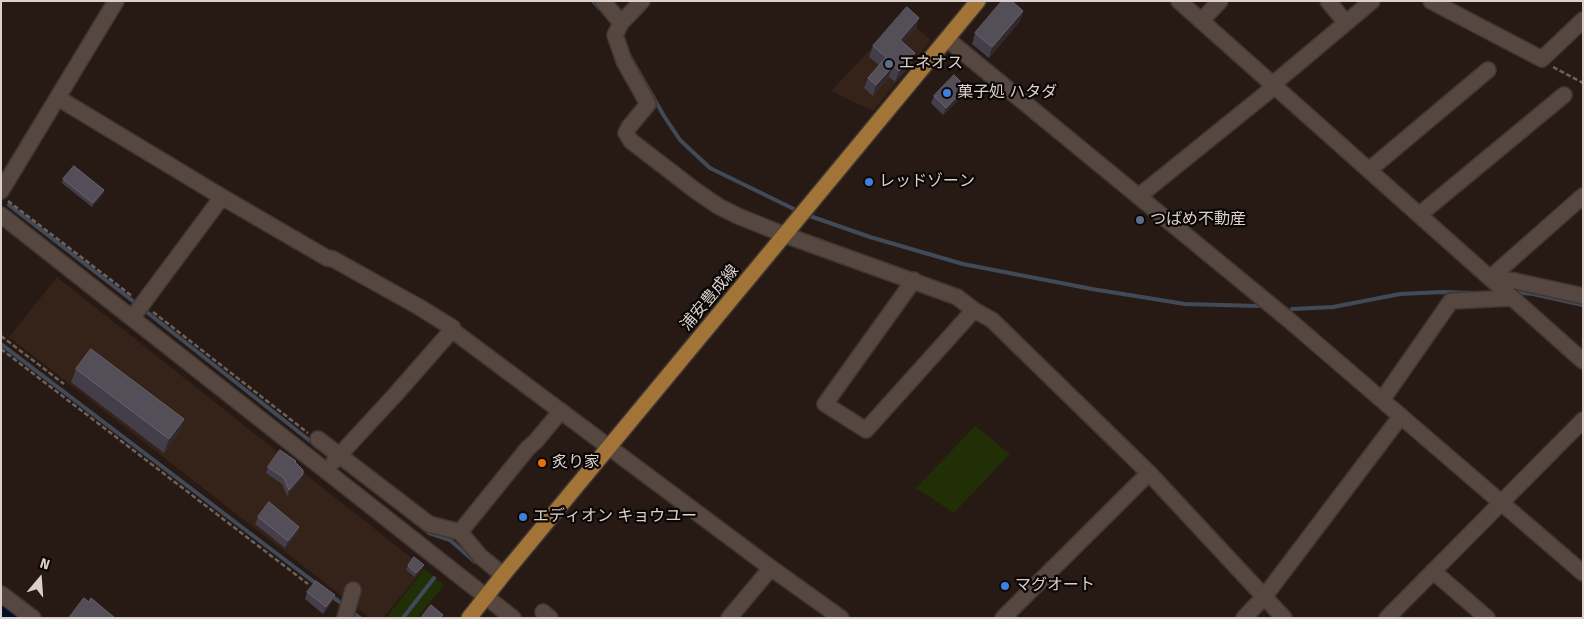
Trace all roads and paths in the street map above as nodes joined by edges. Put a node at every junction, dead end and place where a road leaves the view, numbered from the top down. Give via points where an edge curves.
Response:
1 (116, 1) edge
2 (603, 1) edge
3 (642, 1) edge
4 (978, 1) edge
5 (1179, 1) edge
6 (1220, 1) edge
7 (1328, 1) edge
8 (1372, 1) edge
9 (1431, 1) edge
10 (1583, 20) edge
11 (1201, 21) junction
12 (1346, 23) junction
13 (618, 27) junction
14 (947, 39) junction
15 (1542, 59) junction
16 (1488, 70) dead end
17 (1583, 83) edge
18 (1272, 85) junction
19 (1564, 96) dead end
20 (58, 98) junction
21 (1369, 170) junction
22 (1, 191) edge
23 (1, 195) edge
24 (1139, 196) junction
25 (1583, 196) edge
26 (222, 197) junction
27 (1419, 214) junction
28 (1, 215) edge
29 (785, 235) junction
30 (1490, 278) junction
31 (914, 280) junction
32 (1583, 296) edge
33 (1512, 298) junction
34 (139, 310) junction
35 (974, 310) junction
36 (452, 330) junction
37 (1, 336) edge
38 (1, 349) edge
39 (1583, 361) edge
40 (64, 384) dead end
41 (1382, 400) junction
42 (560, 411) junction
43 (1401, 416) junction
44 (1583, 420) edge
45 (318, 439) joint
46 (609, 447) junction
47 (340, 454) junction
48 (325, 470) junction
49 (1149, 473) junction
50 (1500, 502) junction
51 (460, 532) junction
52 (771, 568) junction
53 (1433, 571) junction
54 (1583, 573) edge
55 (503, 575) junction
56 (308, 584) dead end
57 (1, 594) edge
58 (486, 597) junction
59 (1264, 597) junction
60 (33, 618) edge
61 (469, 618) edge
62 (513, 618) edge
63 (729, 618) edge
64 (841, 618) edge
65 (1003, 618) edge
66 (1244, 618) edge
67 (1284, 618) edge
68 (1387, 618) edge
69 (1487, 618) edge

1 - 20 street
2 - 13 street
3 - 13 street
4 - 14 main road, 浦安豊成線
5 - 11 street
6 - 11 street
7 - 12 street
8 - 12 street
9 - 15 street
10 - 15 street
11 - 18 street
12 - 18 street
13 - 29 street via 618,48 648,104 626,133 631,141 718,206
14 - 24 street
14 - 29 main road, 浦安豊成線
15 - 17 path
16 - 21 street
18 - 21 street
18 - 24 street via 1269,91
19 - 27 street
20 - 22 street
20 - 26 street
21 - 27 street
23 - 34 path
24 - 41 street
25 - 30 street
26 - 34 street
26 - 36 street via 419,307
27 - 30 street
28 - 34 street
29 - 31 street
29 - 46 main road, 浦安豊成線
30 - 32 street via 1515,280
30 - 33 street
31 - 35 street via 957,296
31 - 35 street via 825,404 866,430
33 - 39 street
33 - 41 street via 1451,302
34 - 45 path via 195,346
34 - 48 street
35 - 49 street via 992,320
36 - 42 street
36 - 47 street
37 - 40 path
38 - 56 path
41 - 43 street
42 - 46 street
42 - 51 street
43 - 50 street
43 - 59 street
44 - 50 street
45 - 47 street
46 - 52 street
46 - 55 main road, 浦安豊成線
47 - 48 street
47 - 51 street via 429,524
48 - 58 street
49 - 59 street
49 - 65 street
50 - 53 street
50 - 54 street
51 - 55 street via 480,556
52 - 63 street
52 - 64 street
53 - 68 street
53 - 69 street
55 - 58 main road, 浦安豊成線
57 - 60 street
58 - 61 main road, 浦安豊成線
58 - 62 street
59 - 66 street
59 - 67 street

